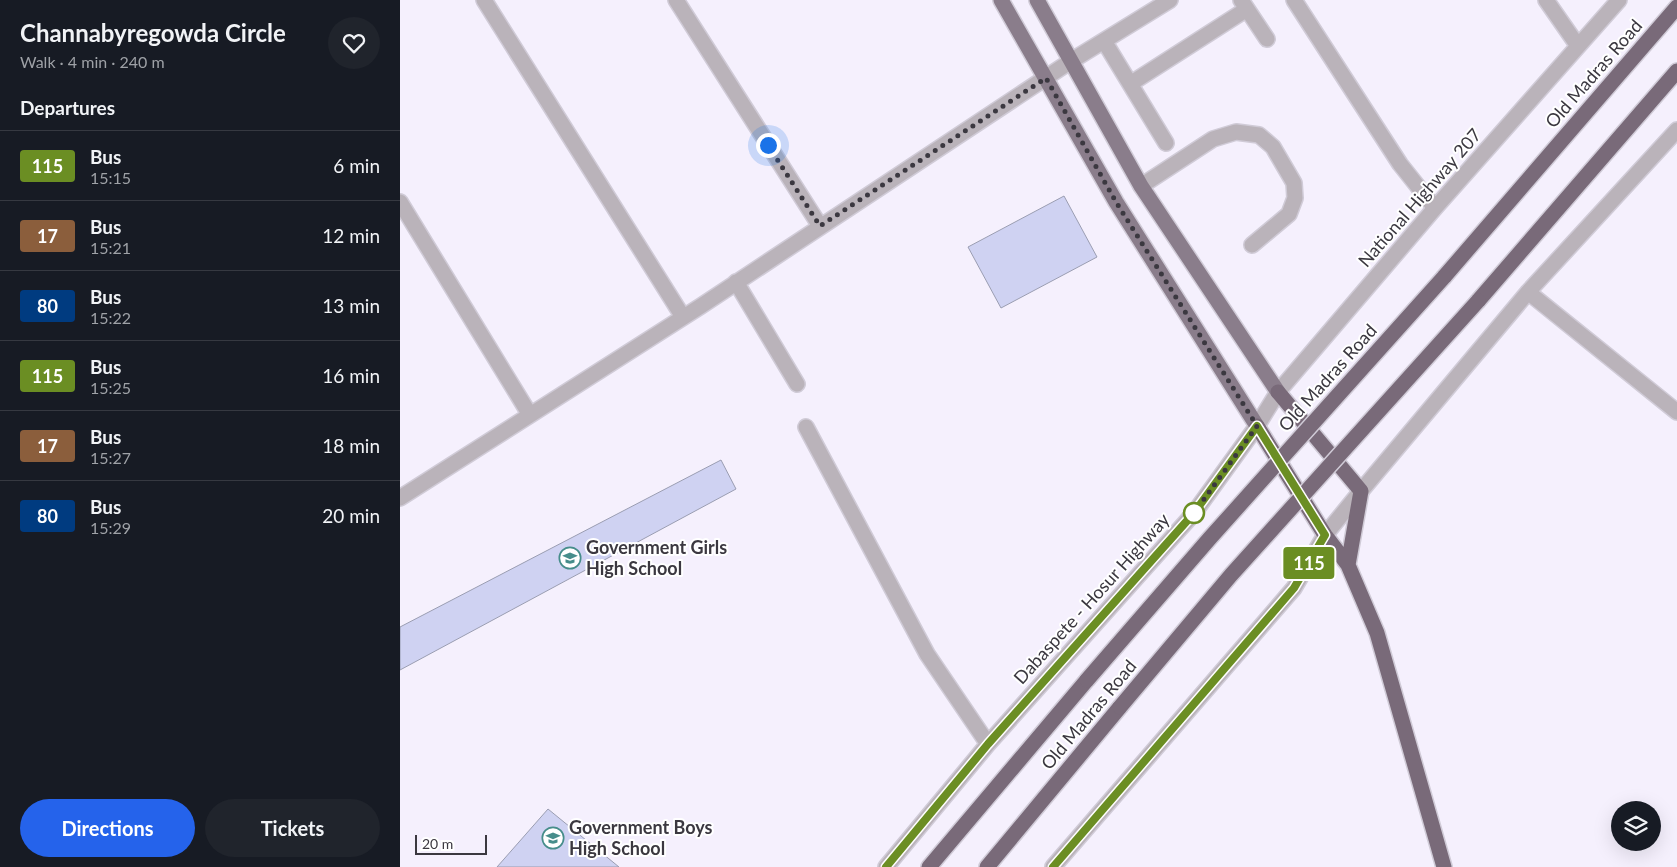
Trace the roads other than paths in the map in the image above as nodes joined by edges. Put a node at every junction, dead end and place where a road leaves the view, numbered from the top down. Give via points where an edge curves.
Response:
1 (484, 0) edge
2 (676, 0) edge
3 (1001, 0) edge
4 (1037, 0) edge
5 (1170, 0) edge
6 (1294, 0) edge
7 (1546, 0) edge
8 (1618, 0) edge
9 (1244, 5) edge
10 (1677, 7) edge
11 (1266, 39) dead end
12 (1104, 41) junction
13 (1578, 46) junction
14 (1071, 61) junction
15 (1677, 71) edge
16 (1046, 78) junction
17 (1130, 84) junction
18 (1677, 130) edge
19 (1166, 143) dead end
20 (1141, 186) junction
21 (400, 202) edge
22 (1435, 208) junction
23 (820, 226) junction
24 (1252, 245) dead end
25 (736, 282) junction
26 (1528, 292) junction
27 (683, 317) junction
28 (797, 384) dead end
29 (1278, 392) junction
30 (1677, 412) edge
31 (530, 415) junction
32 (1257, 426) junction
33 (806, 427) dead end
34 (1361, 491) junction
35 (400, 498) edge
36 (1325, 535) junction
37 (1348, 564) junction
38 (988, 744) junction
39 (886, 867) edge
40 (929, 867) edge
41 (987, 867) edge
42 (1053, 867) edge
43 (1444, 867) edge

1 - 27 street
2 - 23 street
3 - 16 main road
4 - 14 main road
5 - 12 street
6 - 22 street via 1400,164
7 - 13 street
8 - 13 street, National Highway 207
9 - 11 street
9 - 17 street
10 - 40 highway, Old Madras Road, bridge via 1444,277 1210,538
12 - 14 street
12 - 17 street
13 - 22 street, National Highway 207
14 - 16 street
14 - 20 main road
15 - 41 highway, Old Madras Road, bridge via 1478,301 1231,574
16 - 23 street
16 - 32 main road via 1116,202
17 - 19 street
18 - 26 street
20 - 24 street via 1213,139 1236,132 1259,134 1273,147 1294,183 1295,198 1289,214
20 - 29 main road
21 - 31 street
22 - 29 street, National Highway 207
23 - 25 street
25 - 27 street
25 - 28 street
26 - 30 street
26 - 34 street
27 - 31 street
29 - 32 street, National Highway 207
29 - 34 highway
31 - 35 street
32 - 36 highway
32 - 38 street, Dabaspete - Hosur Highway via 1194,513
33 - 38 street via 927,654
34 - 36 street
34 - 37 highway
36 - 37 highway
36 - 42 street via 1294,588
37 - 43 highway via 1377,632
38 - 39 street, Dabaspete - Hosur Highway

